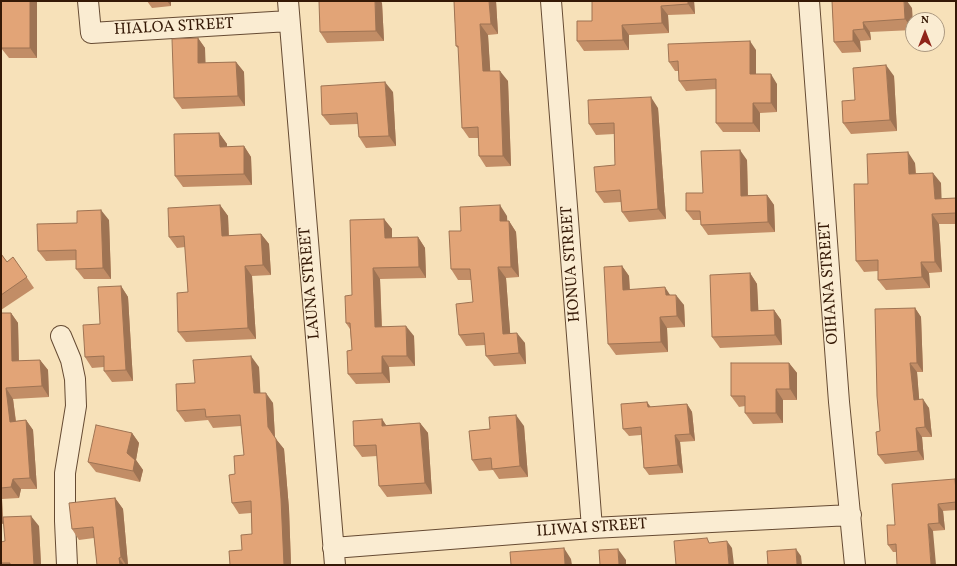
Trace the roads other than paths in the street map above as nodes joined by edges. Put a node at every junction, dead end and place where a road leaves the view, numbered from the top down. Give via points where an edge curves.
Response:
1 (88, 1) edge
2 (288, 1) edge
3 (551, 1) edge
4 (809, 1) edge
5 (290, 21) junction
6 (61, 336) dead end
7 (851, 515) junction
8 (592, 528) junction
9 (334, 557) edge
10 (67, 565) edge
11 (855, 565) edge

1 - 5 street, HIALOA STREET via 90,33
2 - 5 street, LAUNA STREET
3 - 8 street, HONUA STREET
4 - 7 street, OIHANA STREET via 839,402
5 - 9 street, LAUNA STREET
6 - 10 street via 71,360 76,406 66,473
7 - 8 street, ILIWAI STREET
7 - 11 street, OIHANA STREET
8 - 9 street, ILIWAI STREET

